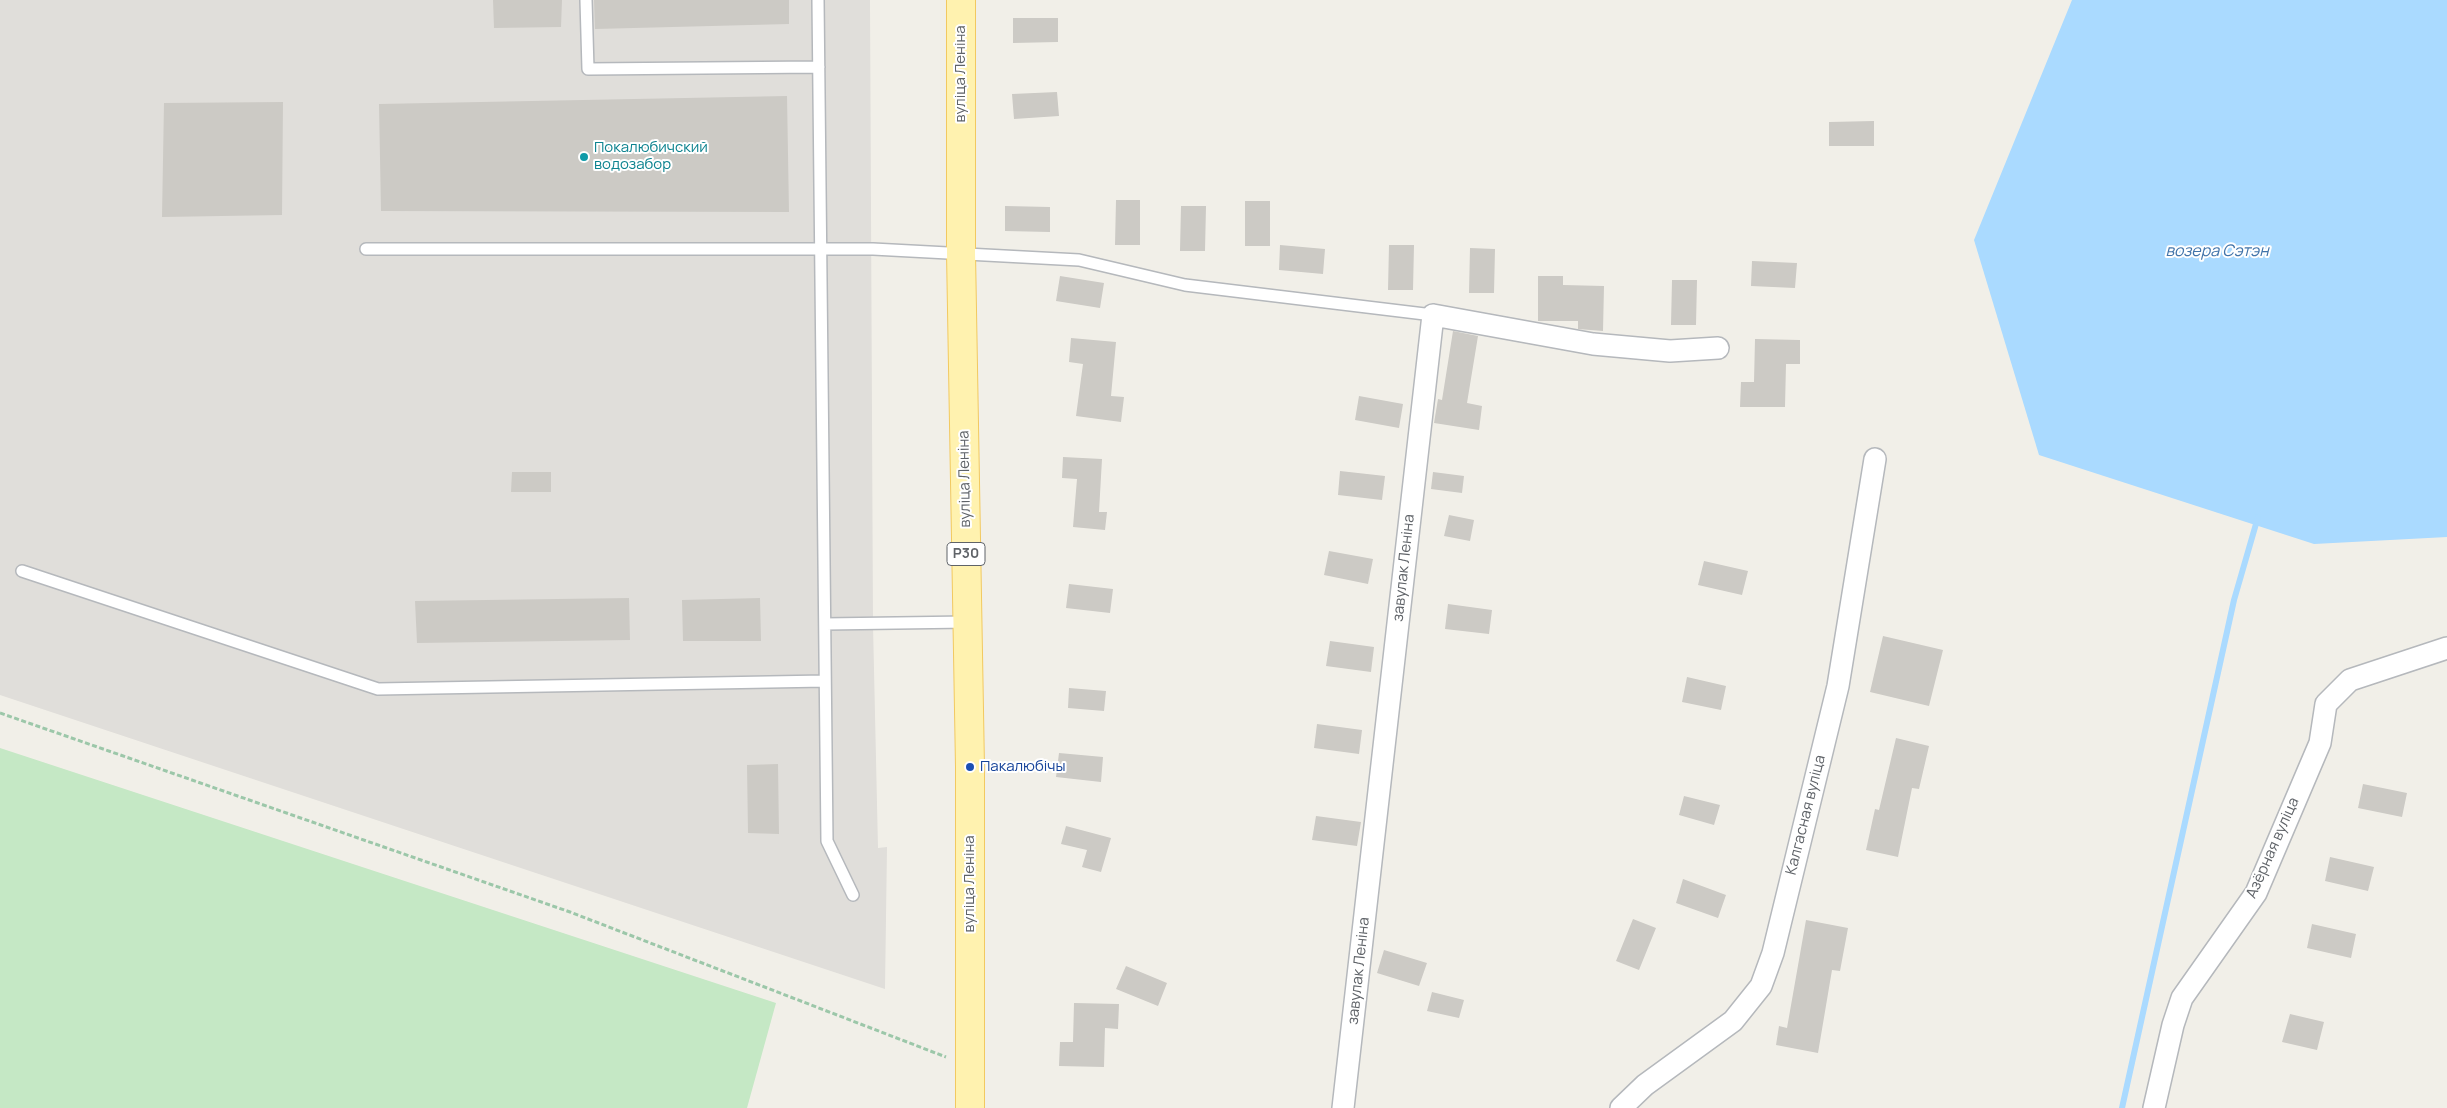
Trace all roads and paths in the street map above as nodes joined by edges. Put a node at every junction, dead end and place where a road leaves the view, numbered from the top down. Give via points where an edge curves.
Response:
1 (586, 0) edge
2 (818, 0) edge
3 (961, 0) edge
4 (819, 67) junction
5 (366, 249) dead end
6 (820, 249) junction
7 (961, 253) junction
8 (1433, 315) junction
9 (1718, 348) dead end
10 (1875, 459) dead end
11 (22, 571) dead end
12 (968, 622) junction
13 (825, 624) junction
14 (2447, 648) edge
15 (825, 681) junction
16 (0, 713) edge
17 (853, 895) dead end
18 (970, 1066) junction
19 (970, 1108) edge
20 (1343, 1108) edge
21 (1622, 1108) edge
22 (2154, 1108) edge

1 - 4 lane via 588,70
2 - 4 lane
3 - 7 main road, вуліца Леніна / Р30
4 - 6 lane
5 - 6 lane
6 - 7 lane
6 - 13 lane
7 - 8 lane via 1079,260 1185,284
7 - 12 main road, вуліца Леніна / Р30
8 - 9 street via 1593,344 1670,352
8 - 20 street, завулак Леніна
10 - 21 street, Калгасная вуліца via 1838,686 1773,953 1761,986 1733,1021 1646,1085
11 - 15 lane via 378,689
12 - 13 lane
12 - 18 main road, вуліца Леніна / Р30
13 - 15 lane
14 - 22 street, Азёрная вуліца via 2350,680 2326,704 2320,743 2256,893 2182,998
15 - 17 lane via 827,841
16 - 18 path via 570,912
18 - 19 main road, вуліца Леніна / Р30

